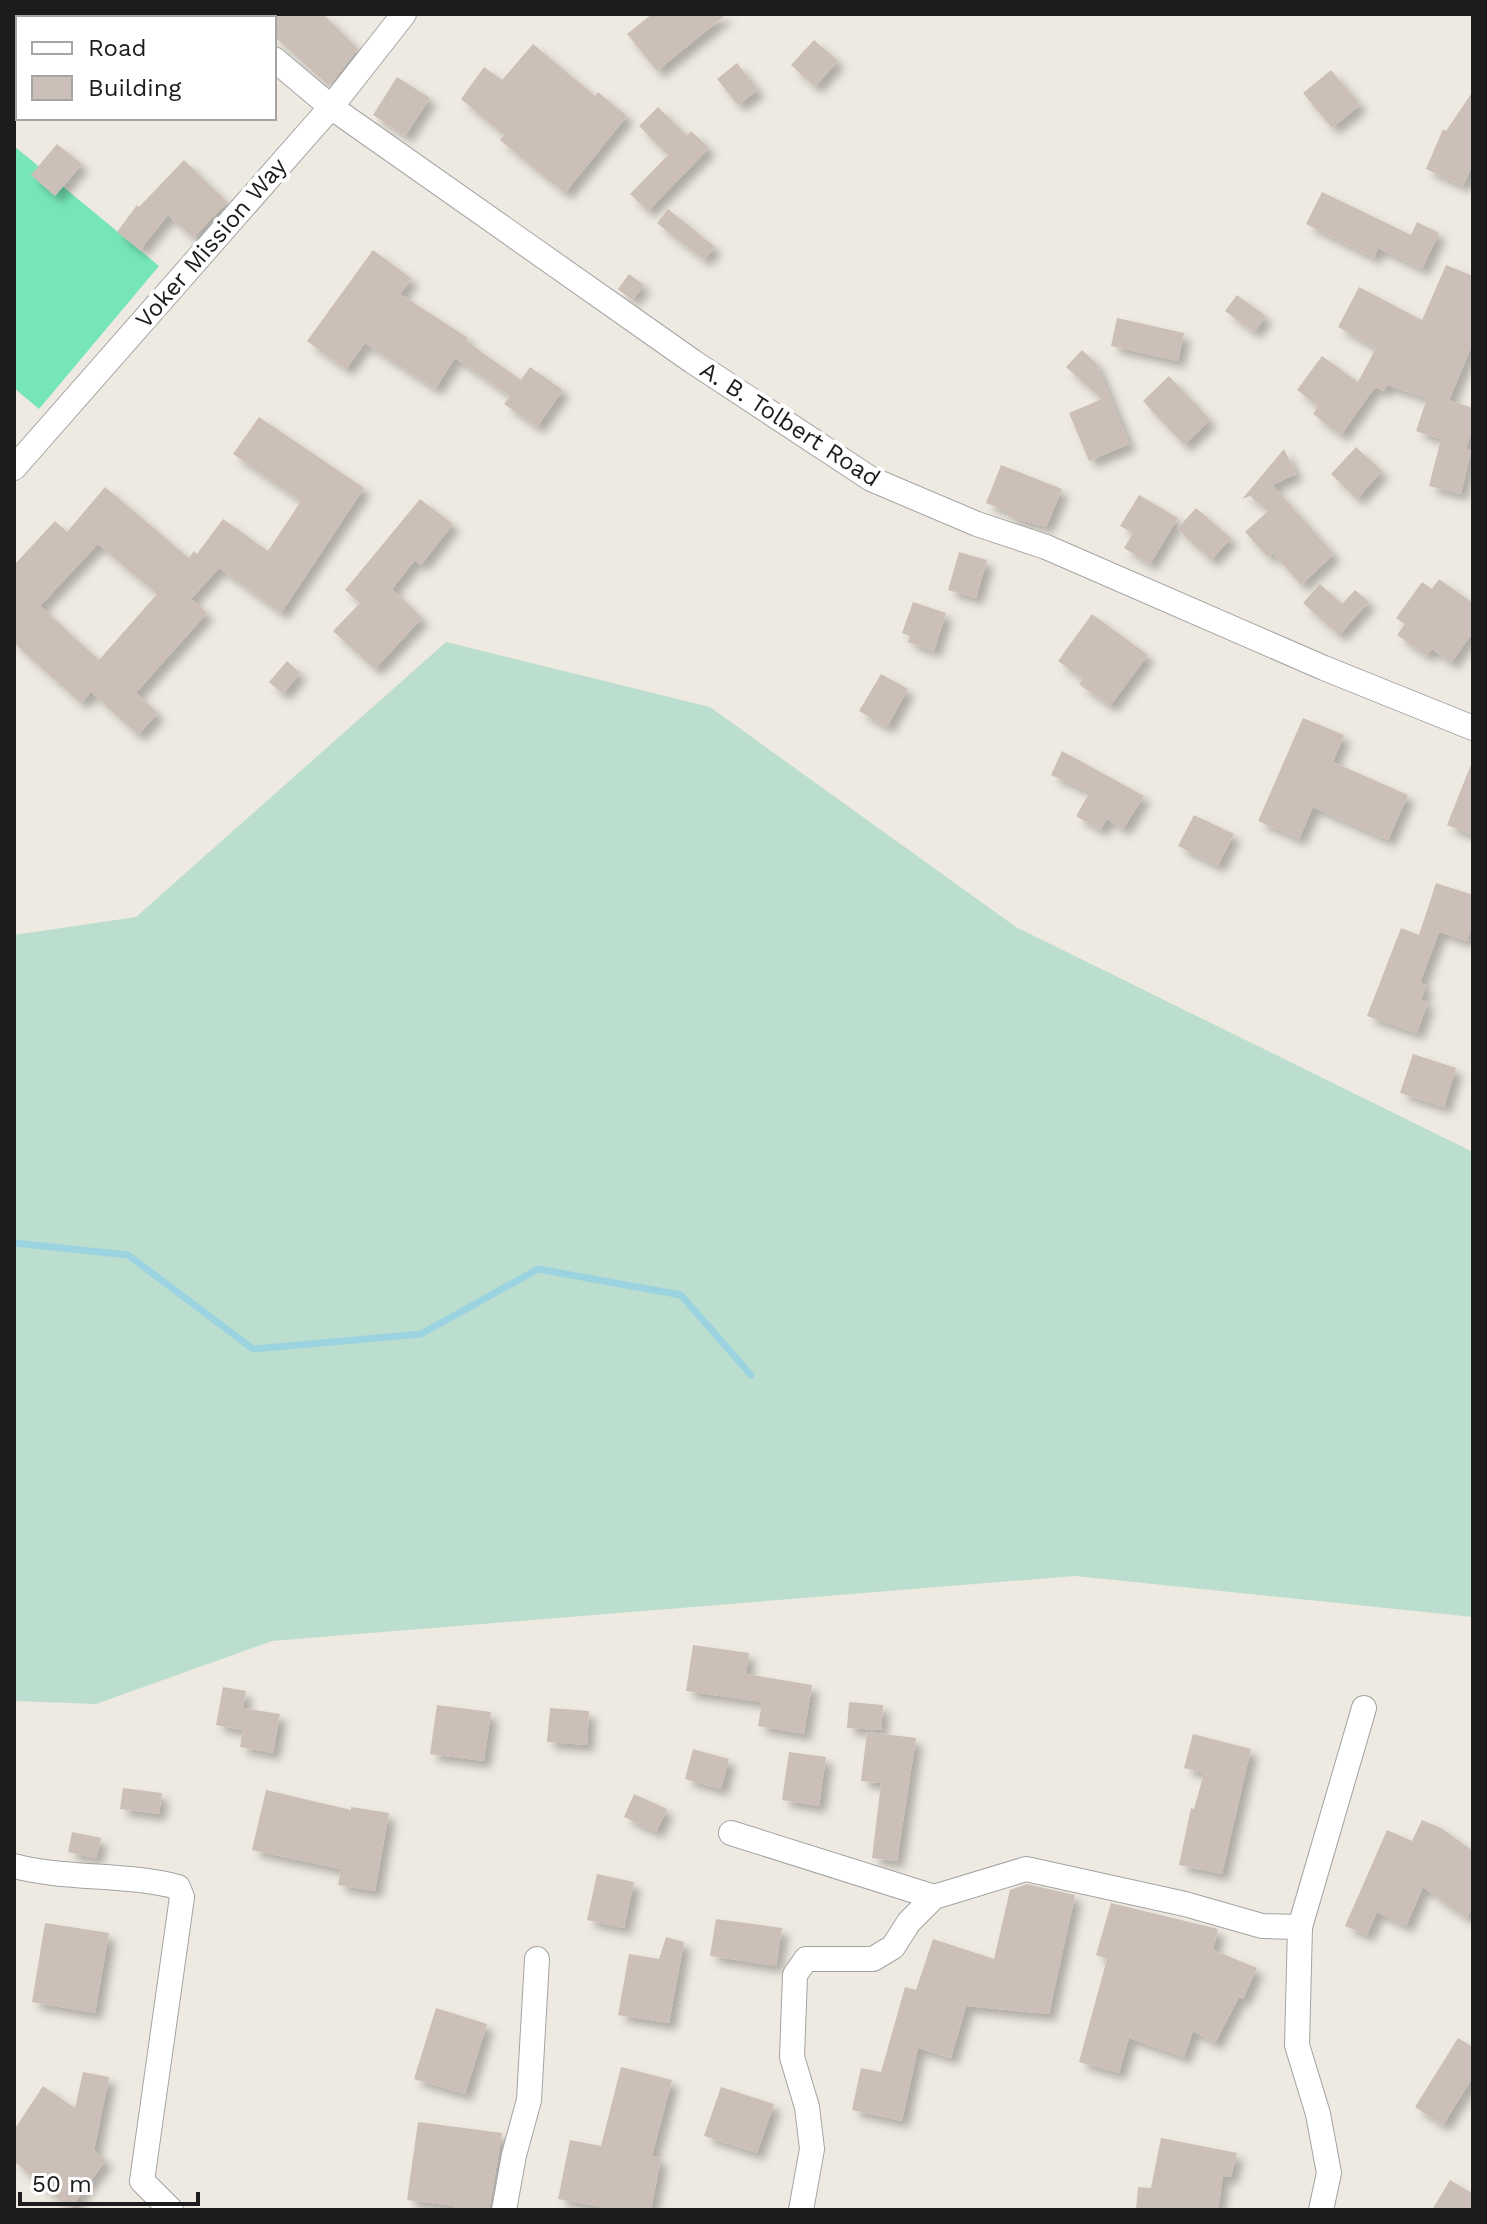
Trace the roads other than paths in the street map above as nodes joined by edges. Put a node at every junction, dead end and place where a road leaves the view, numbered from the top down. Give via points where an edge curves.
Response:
1 (404, 14) edge
2 (276, 61) edge
3 (331, 107) junction
4 (14, 468) edge
5 (1473, 728) edge
6 (1364, 1708) dead end
7 (731, 1833) dead end
8 (14, 1866) edge
9 (934, 1897) junction
10 (1300, 1927) junction
11 (537, 1959) dead end
12 (171, 2210) edge
13 (504, 2210) edge
14 (801, 2210) edge
15 (1321, 2210) edge

1 - 3 street, Voker Mission Way
2 - 3 street, A. B. Tolbert Road
3 - 4 street, Voker Mission Way
3 - 5 street, A. B. Tolbert Road via 759,408 871,479 1046,547
6 - 10 street
7 - 9 street
8 - 12 street via 178,1887 182,1897 142,2181
9 - 10 street via 1026,1869 1262,1926
9 - 14 street via 893,1947 873,1959 806,1959 795,1975 792,2057 807,2107 812,2149
10 - 15 street via 1297,2045 1329,2173
11 - 13 street via 529,2100

